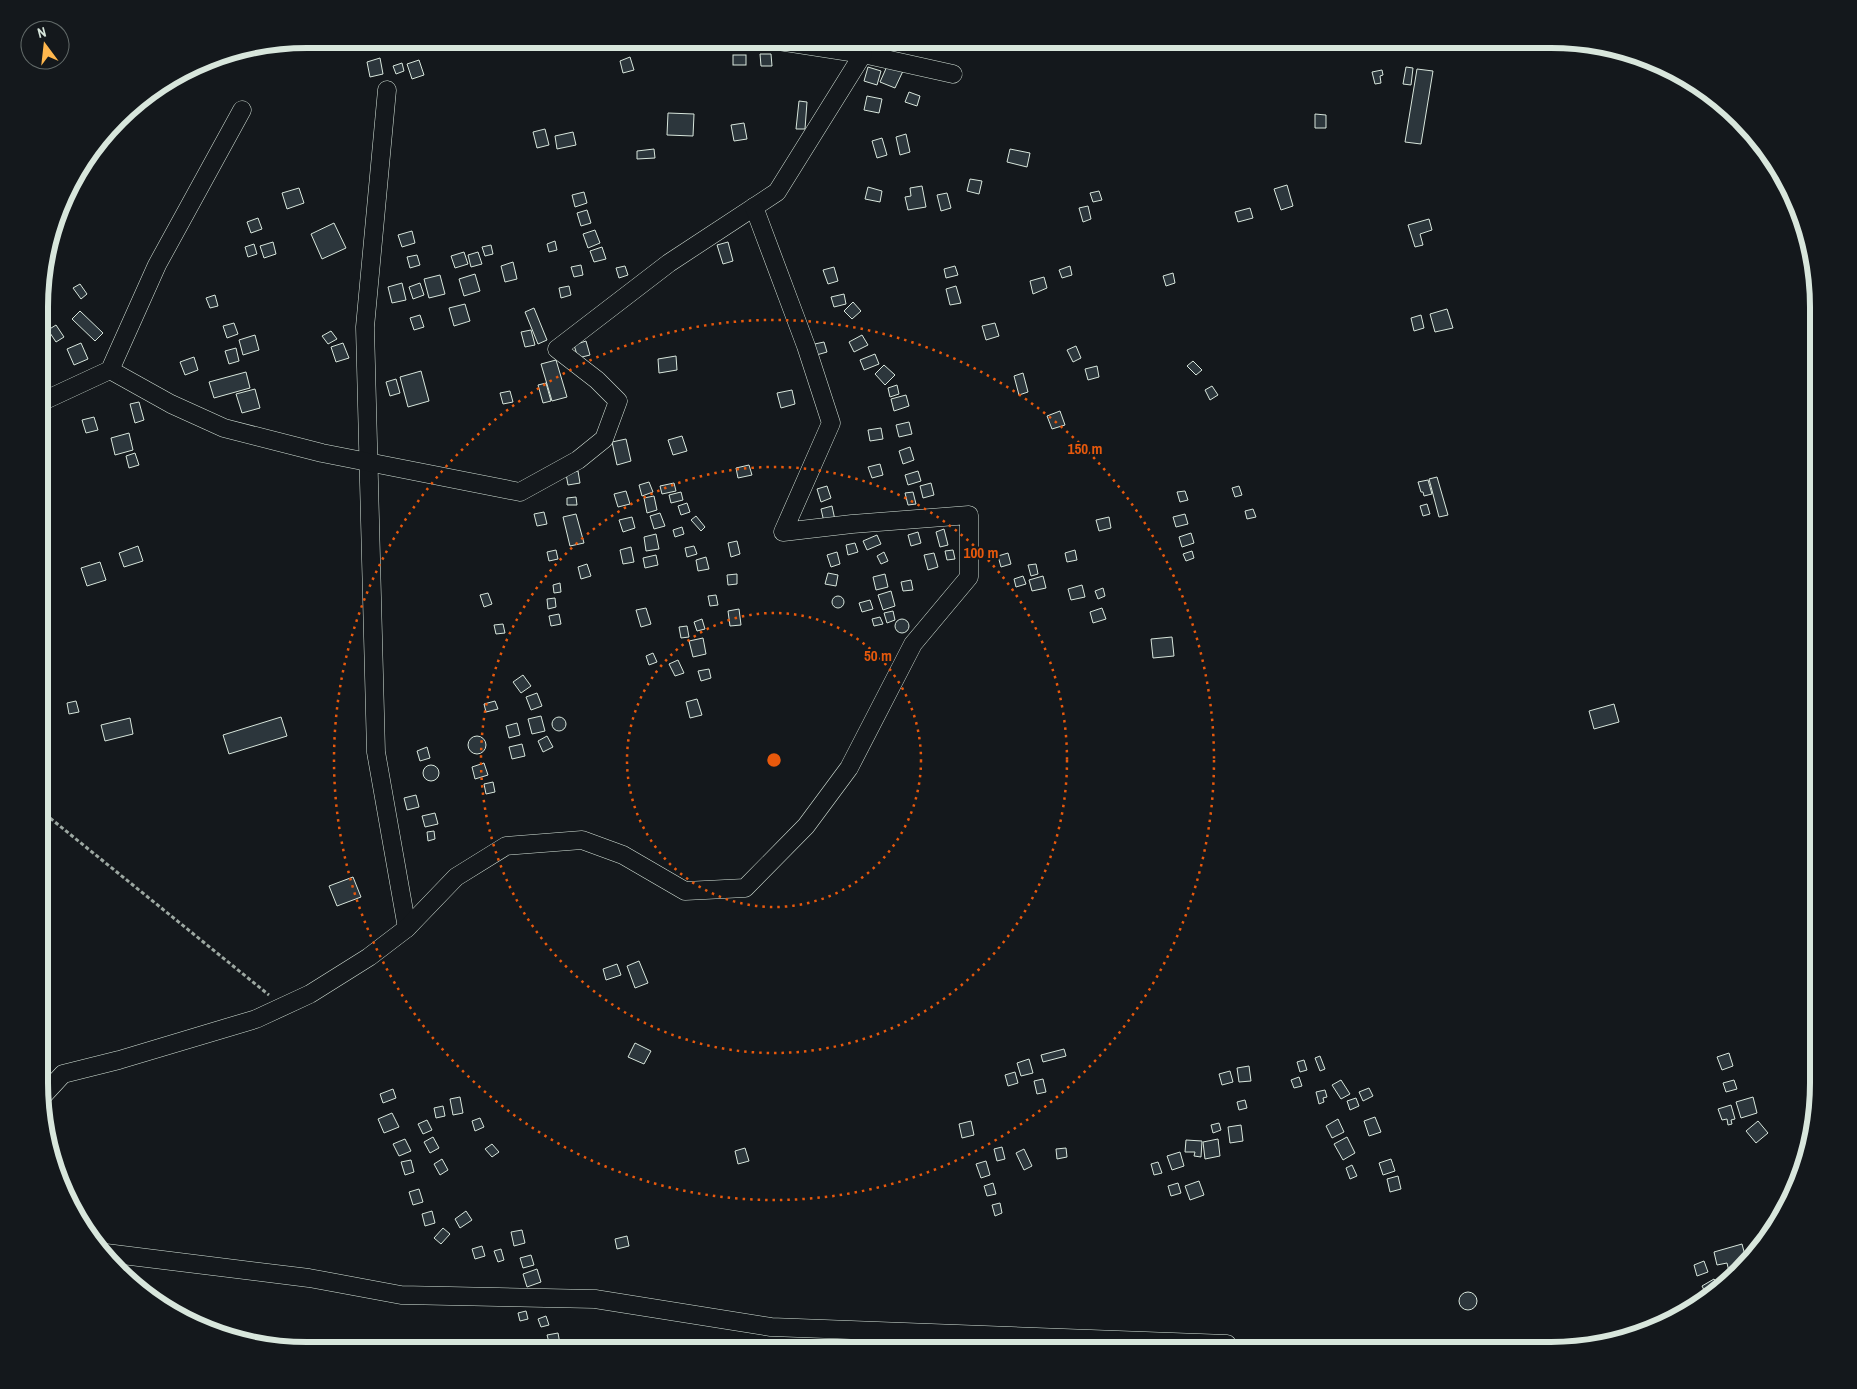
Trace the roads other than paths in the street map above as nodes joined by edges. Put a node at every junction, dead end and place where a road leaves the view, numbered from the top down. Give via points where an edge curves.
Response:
1 (824, 48) edge
2 (863, 54) junction
3 (953, 74) dead end
4 (387, 90) dead end
5 (242, 110) dead end
6 (754, 207) junction
7 (110, 370) junction
8 (48, 395) edge
9 (369, 462) junction
10 (408, 928) junction
11 (48, 1090) edge
12 (113, 1254) edge
13 (1173, 1342) edge

1 - 2 street
2 - 3 street
2 - 6 street via 777,192
4 - 9 street via 365,327
5 - 7 street via 157,265
6 - 9 street via 668,263 557,349 618,401 604,439 578,460 520,492
6 - 10 street via 832,423 783,532 969,515 969,577 913,644 849,768 806,826 745,888 685,891 623,855 582,840 506,846 456,876
7 - 8 street
7 - 9 street via 171,404 224,428
9 - 10 street via 376,752
10 - 11 street via 368,958 284,1006 256,1018 63,1074
12 - 13 street via 309,1278 401,1295 595,1299 771,1327

